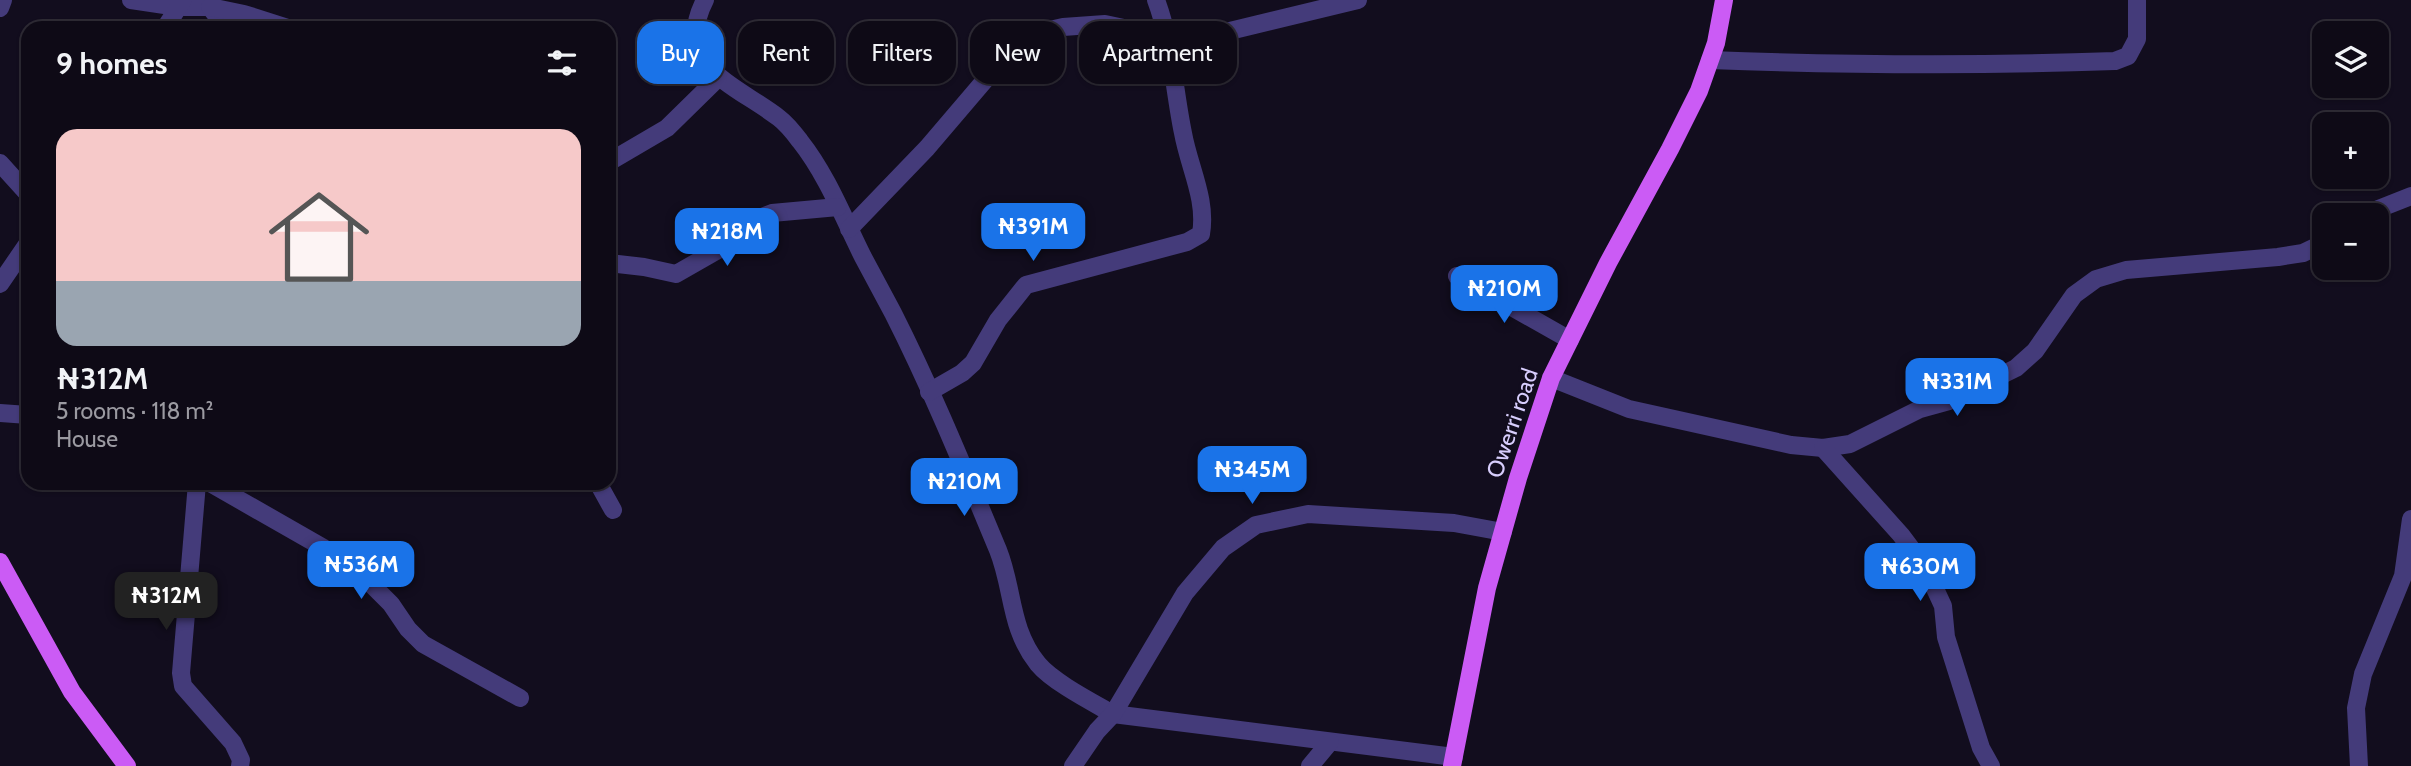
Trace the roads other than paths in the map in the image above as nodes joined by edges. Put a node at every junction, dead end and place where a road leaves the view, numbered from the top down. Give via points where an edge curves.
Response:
1 (3, 0) edge
2 (131, 0) edge
3 (705, 0) edge
4 (1156, 0) edge
5 (1358, 0) edge
6 (1724, 0) edge
7 (2137, 0) edge
8 (181, 4) edge
9 (210, 7) junction
10 (0, 8) edge
11 (170, 21) edge
12 (221, 21) edge
13 (266, 21) edge
14 (698, 21) edge
15 (1162, 21) edge
16 (1079, 26) edge
17 (1237, 29) edge
18 (1710, 60) junction
19 (724, 82) edge
20 (712, 84) edge
21 (1174, 84) edge
22 (616, 158) edge
23 (0, 163) edge
24 (21, 186) edge
25 (2411, 196) edge
26 (2389, 205) edge
27 (838, 207) junction
28 (849, 229) junction
29 (2312, 249) edge
30 (21, 253) edge
31 (616, 264) edge
32 (1457, 276) dead end
33 (0, 284) edge
34 (1570, 340) junction
35 (1551, 379) junction
36 (929, 392) junction
37 (0, 413) edge
38 (21, 414) edge
39 (1823, 448) junction
40 (196, 490) edge
41 (223, 490) edge
42 (602, 490) edge
43 (613, 510) dead end
44 (2411, 519) edge
45 (1503, 531) junction
46 (0, 562) edge
47 (520, 698) dead end
48 (1113, 714) junction
49 (1330, 742) junction
50 (1453, 762) edge
51 (127, 766) edge
52 (240, 766) edge
53 (1073, 766) edge
54 (1310, 766) edge
55 (1991, 766) edge
56 (2359, 766) edge

1 - 10 street
2 - 8 street
3 - 14 street
4 - 15 street
5 - 17 street
6 - 18 main road, Owerri road
7 - 18 street via 2137,39 2128,56 2115,61 2013,65
8 - 9 street
8 - 11 street
9 - 12 street
9 - 13 street
16 - 28 street via 1041,32 1016,49
18 - 34 main road, Owerri road via 1699,91
19 - 27 street via 781,119 801,142
20 - 22 street via 667,128
21 - 36 street via 1204,219 1201,234 1026,285 972,363
23 - 24 street
25 - 26 street
27 - 28 street
27 - 31 street via 772,213 752,221 718,250 676,274
28 - 36 street
29 - 39 street via 2278,257 2126,270 2096,279 2074,295 2035,351 2016,369 1850,444
30 - 33 street
32 - 34 street
34 - 35 main road, Owerri road
35 - 39 street via 1629,409
35 - 45 main road, Owerri road
36 - 48 street via 1000,556 1021,638 1040,666
37 - 38 street
39 - 55 street via 1925,567 1943,606 1947,636 1981,748
40 - 52 street via 183,686 233,743 242,760
41 - 47 street via 322,547 372,585 423,644
42 - 43 street
44 - 56 street via 2403,576 2363,674 2356,708
45 - 48 street via 1430,521 1308,514 1256,525 1223,548 1185,593
45 - 50 main road, Owerri road via 1487,588
46 - 51 main road via 72,692
48 - 49 street
48 - 53 street
49 - 50 street
49 - 54 street

